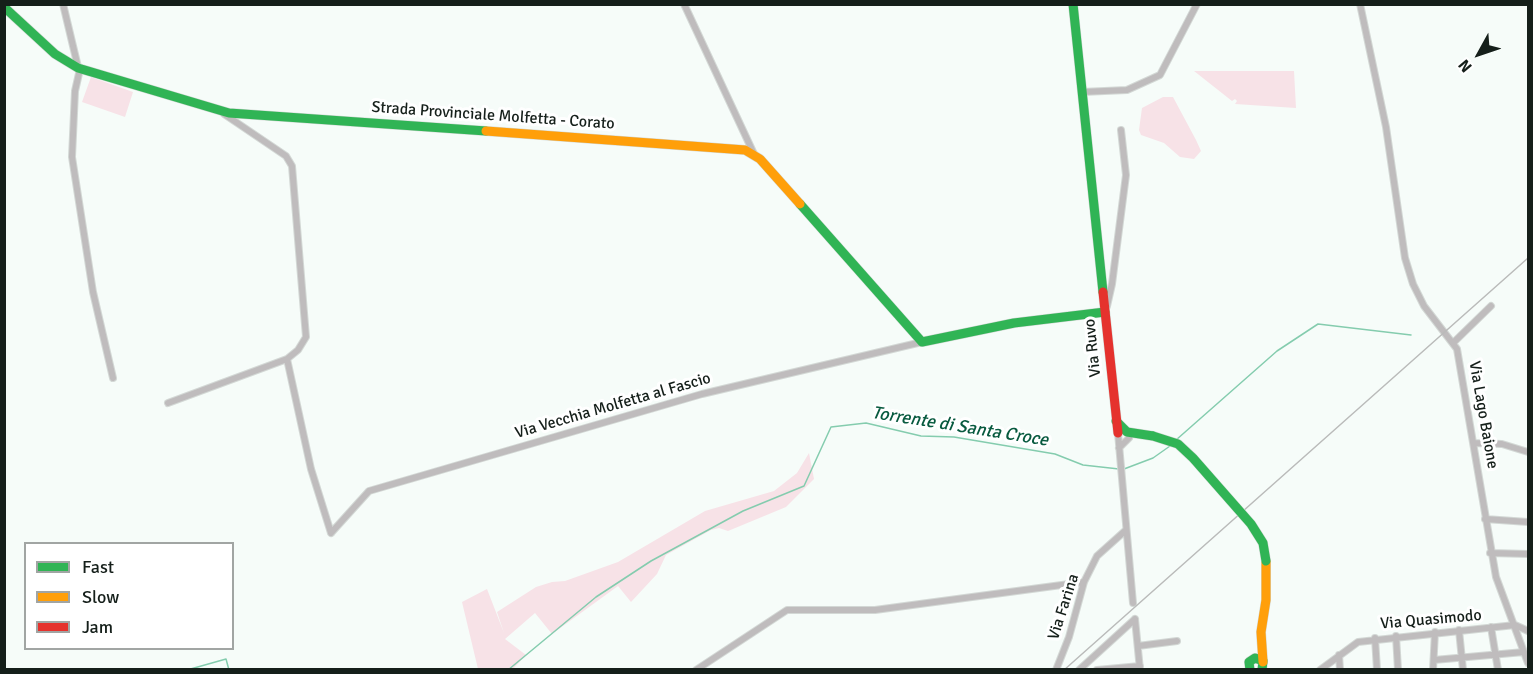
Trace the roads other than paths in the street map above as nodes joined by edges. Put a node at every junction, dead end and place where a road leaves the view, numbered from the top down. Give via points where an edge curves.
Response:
1 (63, 4) edge
2 (684, 4) edge
3 (1073, 4) edge
4 (1197, 4) edge
5 (1360, 4) edge
6 (4, 7) edge
7 (79, 68) junction
8 (1082, 92) junction
9 (219, 111) junction
10 (1121, 130) dead end
11 (754, 154) junction
12 (1491, 306) dead end
13 (1105, 312) junction
14 (922, 342) junction
15 (1453, 343) junction
16 (287, 358) junction
17 (113, 378) dead end
18 (168, 403) dead end
19 (1125, 434) junction
20 (1475, 443) junction
21 (1528, 452) edge
22 (1119, 453) junction
23 (1485, 519) junction
24 (1528, 522) edge
25 (1126, 530) junction
26 (1490, 553) junction
27 (1528, 554) edge
28 (1084, 582) junction
29 (1133, 603) dead end
30 (1515, 625) junction
31 (1491, 627) junction
32 (1459, 630) junction
33 (1528, 631) edge
34 (1262, 632) junction
35 (1435, 632) junction
36 (1396, 636) junction
37 (1375, 638) junction
38 (1178, 641) dead end
39 (1138, 646) junction
40 (1524, 652) junction
41 (1496, 654) junction
42 (1340, 655) junction
43 (1462, 658) junction
44 (1434, 660) junction
45 (1528, 663) edge
46 (1249, 666) edge
47 (1263, 667) edge
48 (1140, 668) edge
49 (696, 669) edge
50 (1056, 669) edge
51 (1079, 669) edge
52 (1096, 669) edge
53 (1320, 669) edge
54 (1340, 669) edge
55 (1377, 669) edge
56 (1398, 669) edge
57 (1433, 669) edge
58 (1463, 669) edge
59 (1498, 669) edge

1 - 7 street
2 - 11 street
3 - 8 street, Via Ruvo
4 - 8 street via 1160,75 1127,90
5 - 15 street, Via Lago Baione via 1388,136 1405,258 1424,306
6 - 7 street, Strada Provinciale Molfetta - Corato via 55,54
7 - 9 street, Strada Provinciale Molfetta - Corato
7 - 17 street via 72,157 93,292
8 - 13 street, Via Ruvo
9 - 11 street, Strada Provinciale Molfetta - Corato via 734,148
9 - 16 street via 286,156 292,166 306,337
10 - 13 street via 1126,175
11 - 14 street
12 - 15 street
13 - 14 street via 997,326
13 - 19 street, Via Ruvo via 1116,421
14 - 16 street, Via Vecchia Molfetta al Fascio via 702,394 369,491 331,533 311,469
15 - 20 street, Via Lago Baione
16 - 18 street
19 - 22 street, Via Ruvo
19 - 22 street
19 - 34 street, bridge via 1178,444 1251,524 1263,543 1266,561
20 - 21 street via 1502,444
20 - 23 street, Via Lago Baione
22 - 25 street, Via Ruvo
23 - 24 street
23 - 26 street, Via Lago Baione
25 - 28 street, Via Farina via 1097,556
25 - 29 street, Via Ruvo
26 - 27 street
26 - 30 street, Via Lago Baione
28 - 49 street via 875,610 787,610
28 - 50 street, Via Farina
30 - 31 street, Via Quasimodo
30 - 33 street, Via Quasimodo
30 - 40 street, Via Lago Baione
31 - 32 street, Via Quasimodo
31 - 41 street
32 - 35 street, Via Quasimodo
32 - 43 street
34 - 46 street
34 - 47 street
35 - 36 street, Via Quasimodo
35 - 44 street
36 - 37 street, Via Quasimodo
36 - 56 street
37 - 42 street, Via Quasimodo via 1358,642
37 - 55 street
38 - 39 street
39 - 48 street
39 - 51 street via 1135,619
40 - 41 street
40 - 45 street, Via Lago Baione
41 - 43 street
41 - 59 street
42 - 53 street, Via Quasimodo
42 - 54 street
43 - 44 street
43 - 58 street
44 - 57 street
46 - 47 street via 1258,658
48 - 52 street

